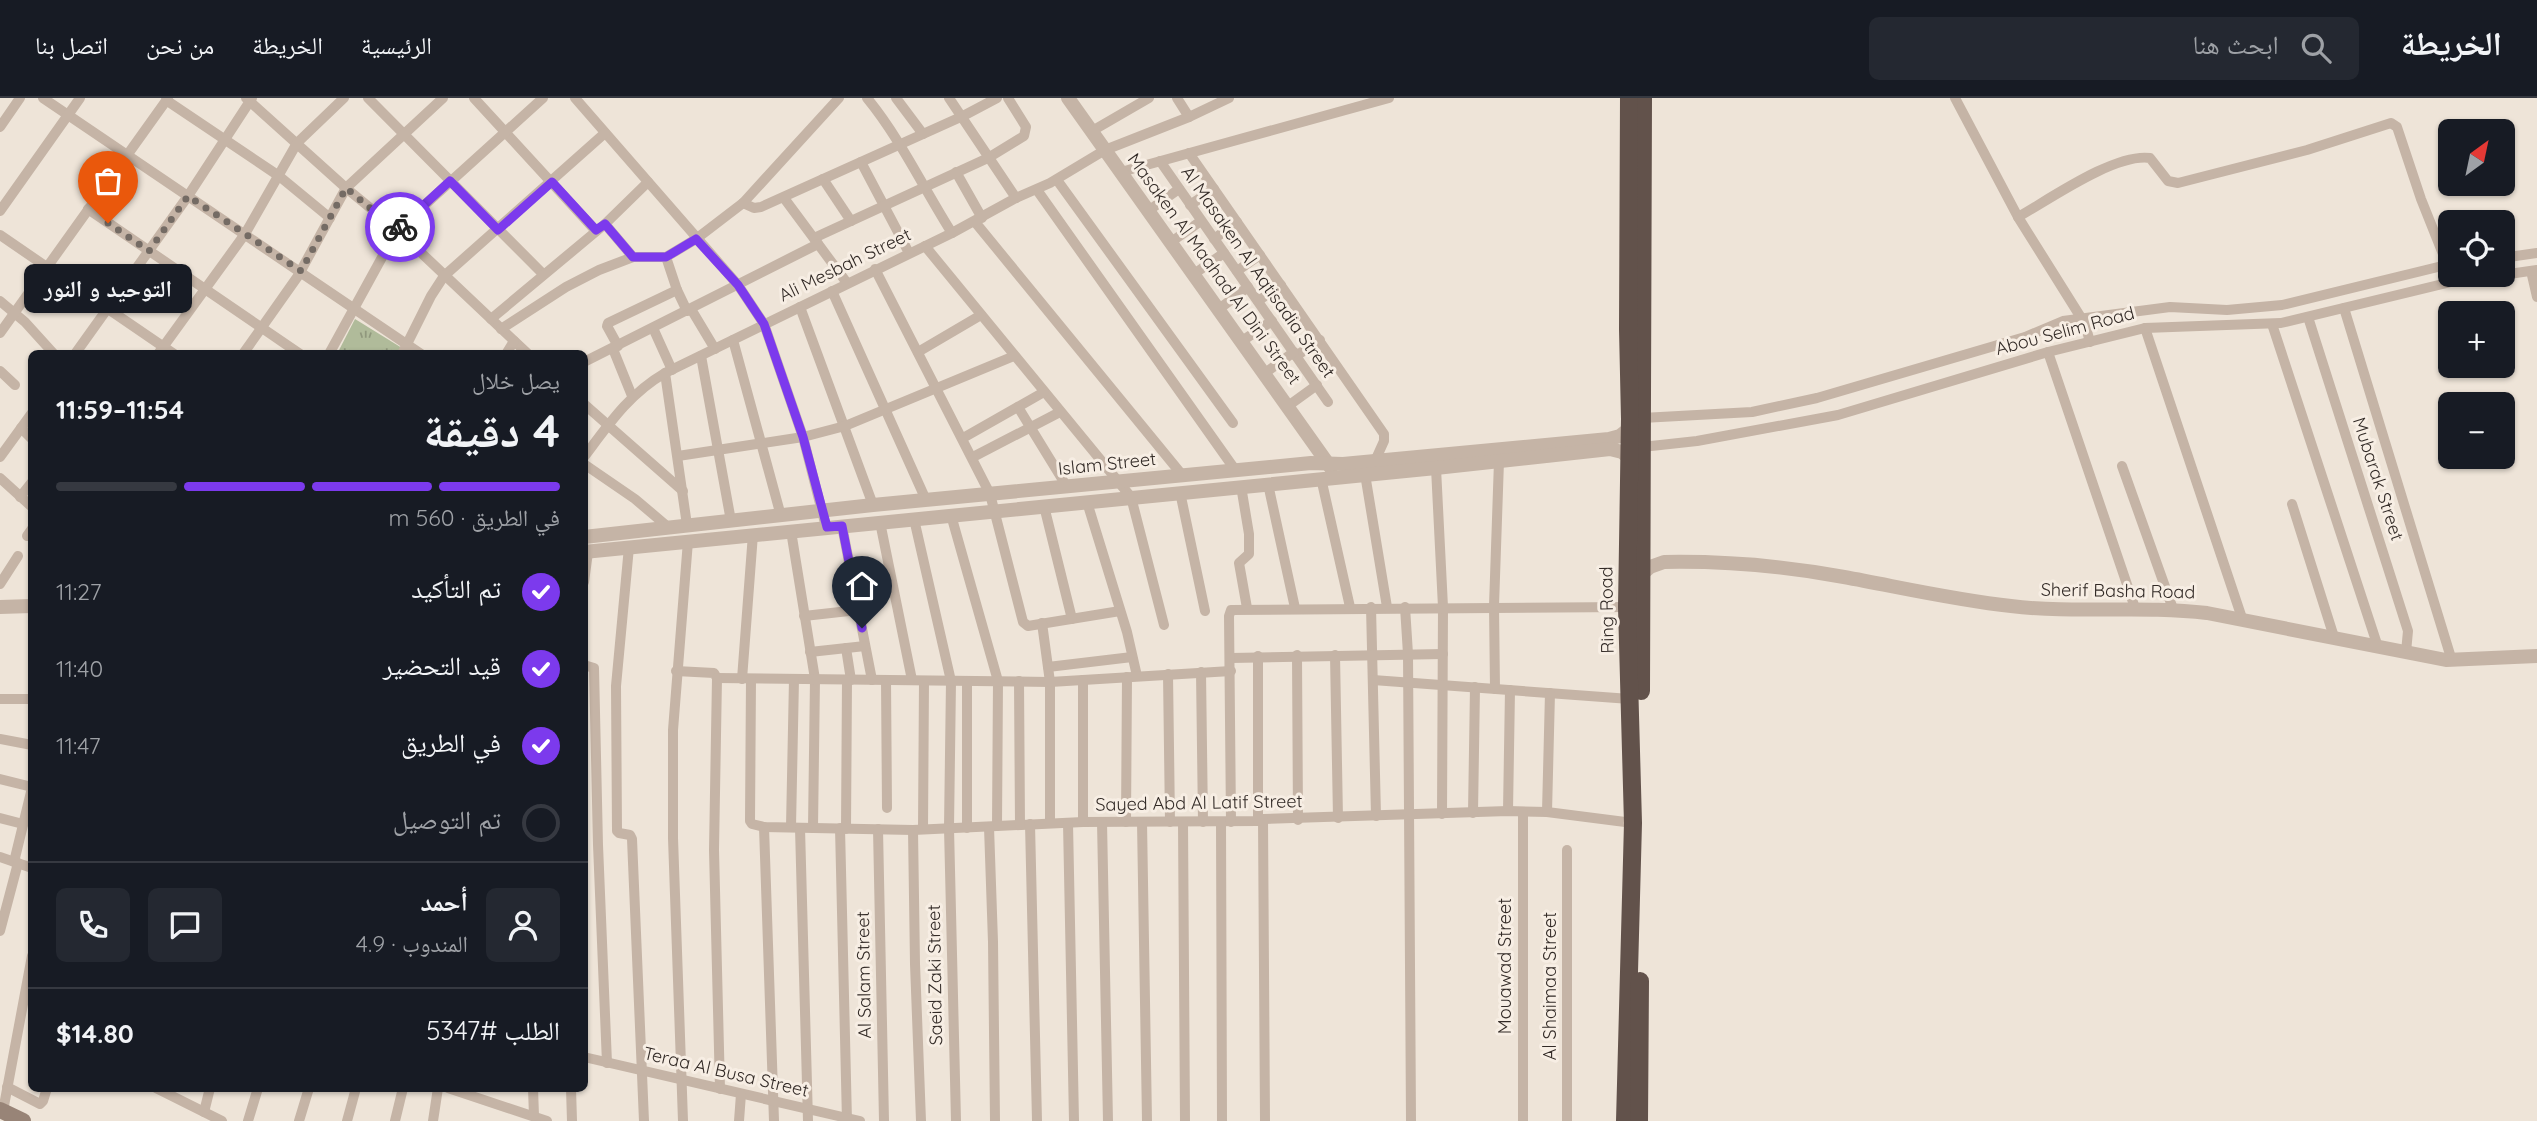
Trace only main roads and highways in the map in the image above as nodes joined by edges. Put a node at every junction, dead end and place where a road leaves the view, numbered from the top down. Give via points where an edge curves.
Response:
1 (1629, 98) edge
2 (1643, 98) edge
3 (1636, 296) junction
4 (1636, 453) junction
5 (1634, 612) junction
6 (2, 1111) edge
7 (23, 1121) edge
8 (1625, 1121) edge
9 (1639, 1121) edge

1 - 3 highway, Ring Road
2 - 3 highway, Ring Road
3 - 4 highway, Ring Road
4 - 5 highway, Ring Road
4 - 5 highway, Ring Road via 1642,574
5 - 8 highway, Ring Road
5 - 9 highway, Ring Road
6 - 7 main road

